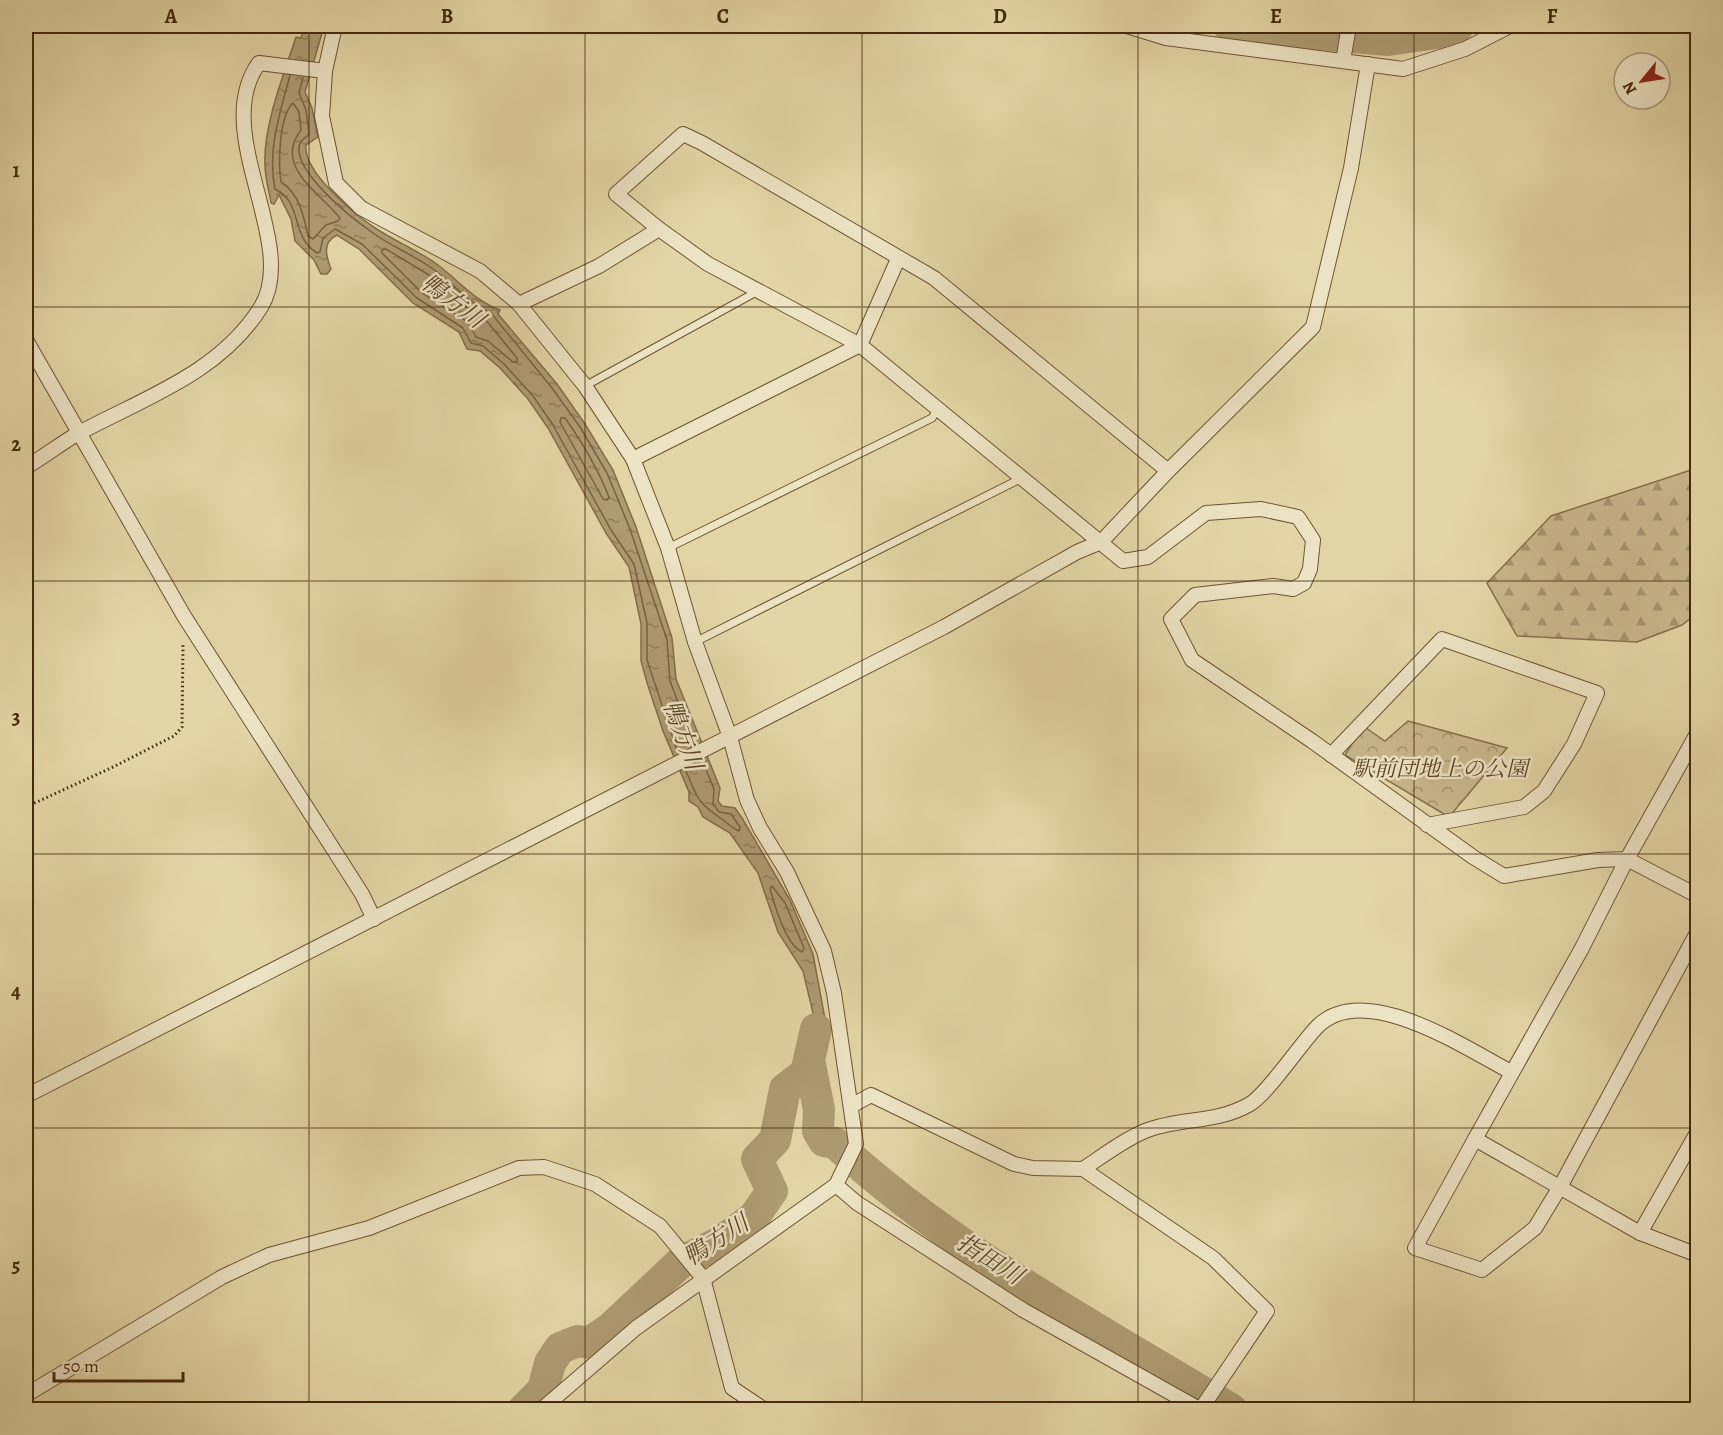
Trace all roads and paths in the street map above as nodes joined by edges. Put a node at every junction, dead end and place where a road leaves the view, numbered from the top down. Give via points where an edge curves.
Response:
1 (335, 26) edge
2 (1127, 26) edge
3 (1349, 26) edge
4 (1510, 26) edge
5 (1343, 61) junction
6 (1368, 64) junction
7 (325, 71) junction
8 (659, 229) junction
9 (898, 259) junction
10 (758, 291) junction
11 (519, 304) junction
12 (26, 340) edge
13 (860, 345) junction
14 (585, 386) junction
15 (938, 409) junction
16 (78, 433) junction
17 (633, 459) junction
18 (26, 467) edge
19 (1167, 471) junction
20 (1022, 478) junction
21 (1101, 542) junction
22 (668, 548) junction
23 (183, 616) junction
24 (695, 642) junction
25 (1698, 732) edge
26 (730, 737) junction
27 (1331, 755) junction
28 (26, 807) edge
29 (1427, 825) junction
30 (1627, 859) junction
31 (1698, 896) edge
32 (374, 919) junction
33 (1698, 931) edge
34 (1511, 1072) junction
35 (26, 1096) edge
36 (851, 1106) junction
37 (1698, 1131) edge
38 (1475, 1139) junction
39 (1083, 1169) junction
40 (838, 1180) junction
41 (1560, 1187) junction
42 (1640, 1233) junction
43 (1698, 1255) edge
44 (698, 1273) junction
45 (26, 1395) edge
46 (1201, 1409) edge
47 (541, 1410) edge
48 (765, 1410) edge

1 - 7 street
2 - 5 street via 1166,38
3 - 5 street
4 - 6 street via 1465,49 1402,69
5 - 6 street
6 - 19 street via 1351,168 1313,327
7 - 11 street via 322,116 336,183 361,208 480,271
7 - 16 street via 259,63 250,75 244,105 247,146 271,258 269,285 261,306 209,362 170,388
8 - 9 street via 616,194 683,134 880,245
8 - 10 street via 708,264
8 - 11 street via 599,266
9 - 13 street
9 - 19 street via 934,278
10 - 13 street
10 - 14 lane
11 - 14 street
12 - 16 street
13 - 15 street
13 - 17 street
14 - 17 street
15 - 20 street
15 - 22 lane via 932,418
16 - 18 street
16 - 23 street
17 - 22 street
19 - 21 street
20 - 21 street
20 - 24 lane
21 - 26 street
21 - 27 street via 1123,561 1148,557 1206,513 1261,509 1298,517 1312,540 1310,569 1304,583 1293,589 1273,586 1195,595 1171,619 1192,660
22 - 24 street
23 - 28 path via 182,727 174,736 122,763
23 - 32 street via 362,894
24 - 26 street
25 - 30 street
26 - 32 street
26 - 36 street via 747,800 824,951
27 - 29 street
27 - 29 street via 1442,639 1597,693 1574,744 1544,791 1524,807
29 - 30 street via 1504,876
30 - 31 street
30 - 34 street via 1582,948
32 - 35 street
33 - 41 street
34 - 38 street
34 - 39 street via 1420,1024 1375,1010 1342,1012 1318,1026 1253,1102 1226,1116 1146,1130
36 - 39 street via 871,1095 1014,1164
36 - 40 street via 856,1144
37 - 42 street
38 - 41 street
38 - 41 street via 1415,1248 1482,1270 1534,1228
39 - 46 street via 1213,1258 1267,1311
40 - 44 street
40 - 46 street via 857,1203 1023,1310
41 - 42 street
42 - 43 street
44 - 45 street via 660,1226 595,1184 544,1167 519,1168 369,1228 269,1255 222,1276
44 - 47 street
44 - 48 street via 732,1388

